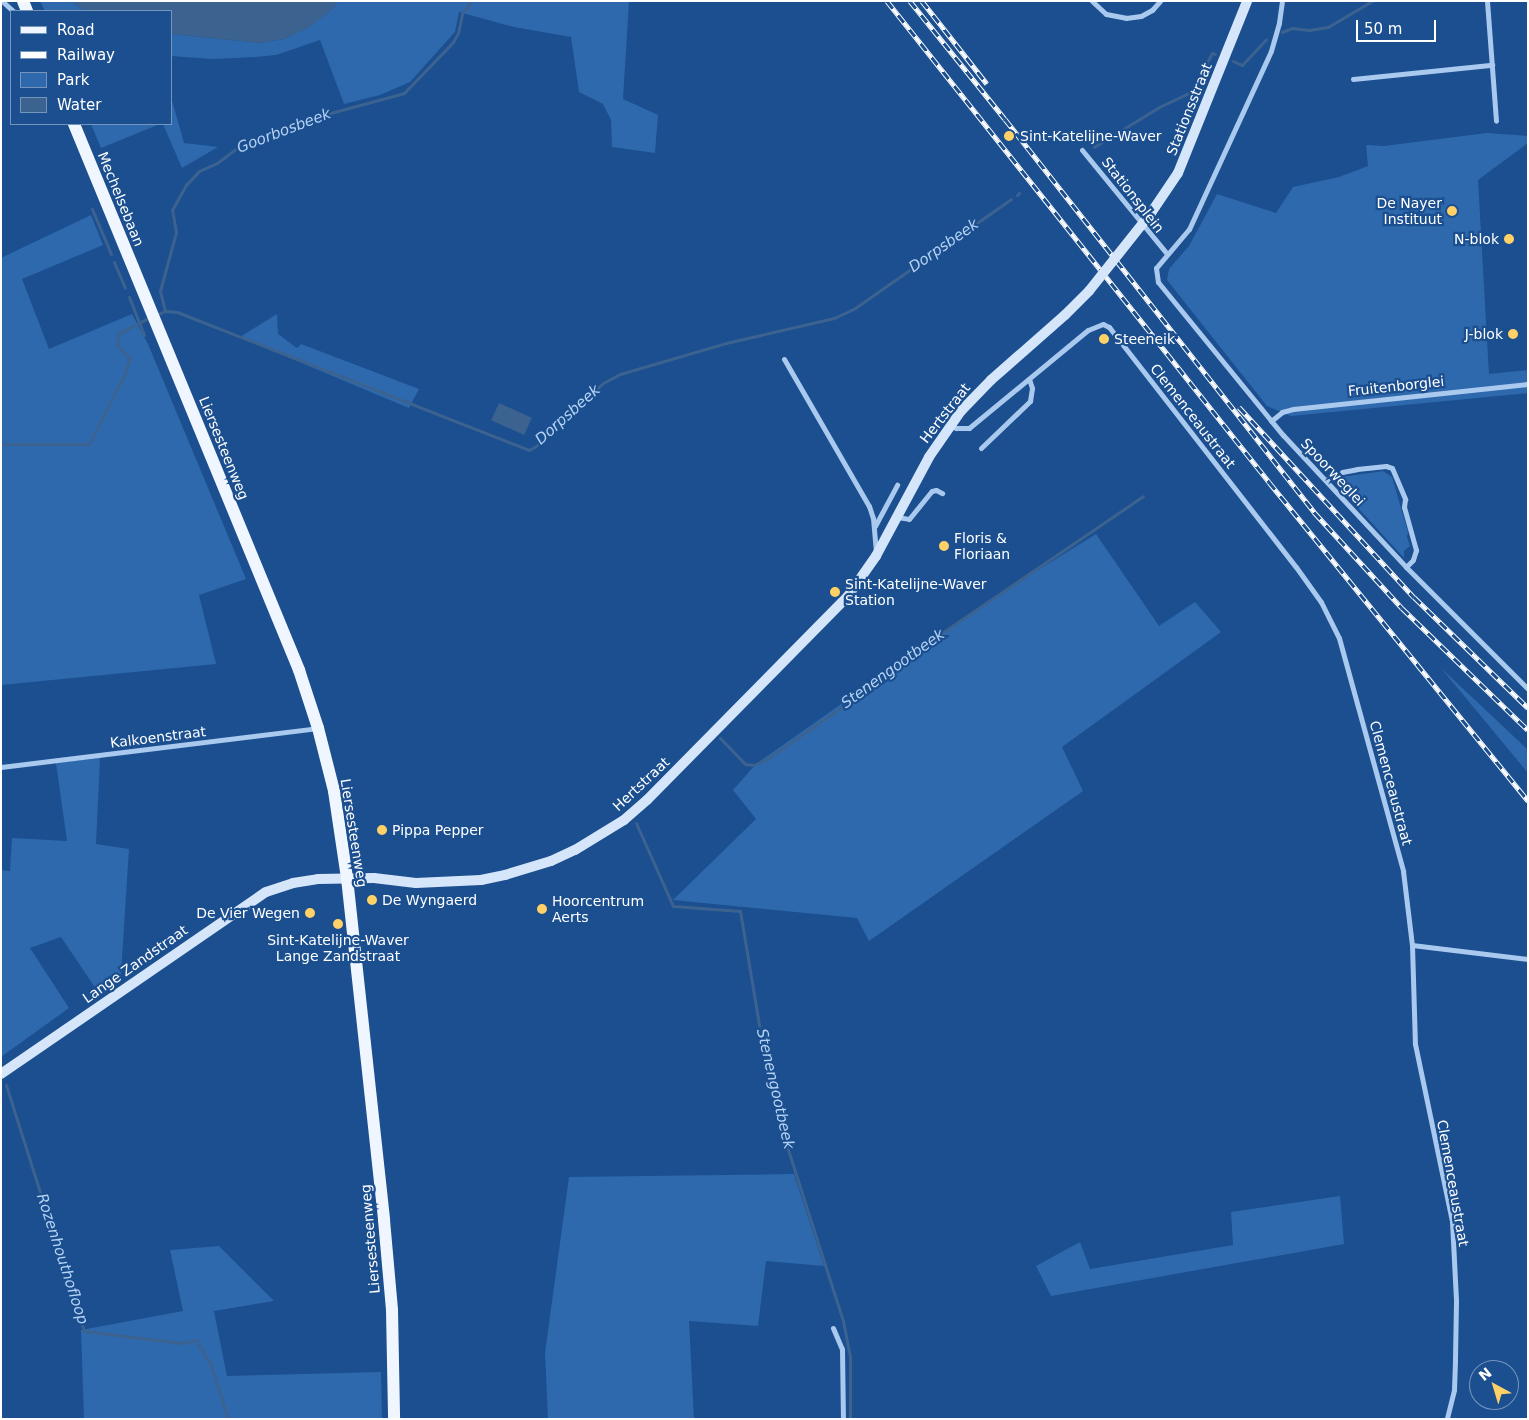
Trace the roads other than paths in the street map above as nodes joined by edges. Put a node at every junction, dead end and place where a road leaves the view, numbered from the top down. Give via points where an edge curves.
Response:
1 (2, 1) edge
2 (1092, 1) edge
3 (1160, 1) edge
4 (1247, 1) edge
5 (1282, 1) edge
6 (1487, 1) edge
7 (12, 10) edge
8 (1492, 65) junction
9 (1352, 79) dead end
10 (1496, 121) dead end
11 (74, 125) edge
12 (1082, 150) dead end
13 (1167, 254) junction
14 (141, 286) joint
15 (1088, 291) joint
16 (784, 359) dead end
17 (1029, 379) junction
18 (1528, 384) edge
19 (1271, 421) junction
20 (950, 424) junction
21 (981, 448) dead end
22 (1326, 480) junction
23 (897, 485) dead end
24 (942, 493) dead end
25 (897, 517) junction
26 (875, 527) junction
27 (876, 556) junction
28 (1406, 567) junction
29 (1528, 689) edge
30 (318, 728) junction
31 (1, 767) edge
32 (347, 878) junction
33 (1412, 945) junction
34 (1528, 959) edge
35 (1, 1074) edge
36 (833, 1328) dead end
37 (394, 1419) edge
38 (843, 1419) edge
39 (1447, 1419) edge

1 - 7 street
2 - 3 street via 1106,14 1126,18 1141,16
4 - 15 street, Stationsstraat, bridge via 1178,172 1151,213
5 - 13 street via 1271,51 1194,221
6 - 8 street
8 - 9 street
8 - 10 street
11 - 14 main road, Mechelsebaan
12 - 13 street, Stationsplein
13 - 19 street, Spoorweglei via 1156,268 1158,282
14 - 30 main road, Liersesteenweg via 300,670
15 - 20 street, Hertstraat via 974,396
16 - 26 street via 868,506
17 - 20 street, Clemenceaustraat via 969,428 956,428
17 - 21 street via 1032,388 1030,401
17 - 33 street, Clemenceaustraat via 1088,330 1102,324 1109,327 1321,602 1339,638 1403,871
18 - 19 street, Fruitenborglei via 1293,409 1282,412
19 - 22 street, Spoorweglei
20 - 25 street, Hertstraat
22 - 28 street, Spoorweglei
22 - 28 street via 1336,473 1357,469 1392,468 1405,499 1404,507 1416,550
23 - 26 street
24 - 25 street via 932,491 909,519
25 - 27 street, Hertstraat
26 - 27 street
27 - 32 street, Hertstraat via 848,596 647,800 600,836 551,861 481,880 416,883
28 - 29 street, Spoorweglei
30 - 31 street, Kalkoenstraat
30 - 32 main road, Liersesteenweg via 334,791
32 - 35 street, Lange Zandstraat via 292,883 266,892
32 - 37 main road, Liersesteenweg via 392,1310
33 - 34 street
33 - 39 street, Clemenceaustraat via 1414,1044 1440,1157 1454,1243 1454,1390
36 - 38 street via 842,1349

